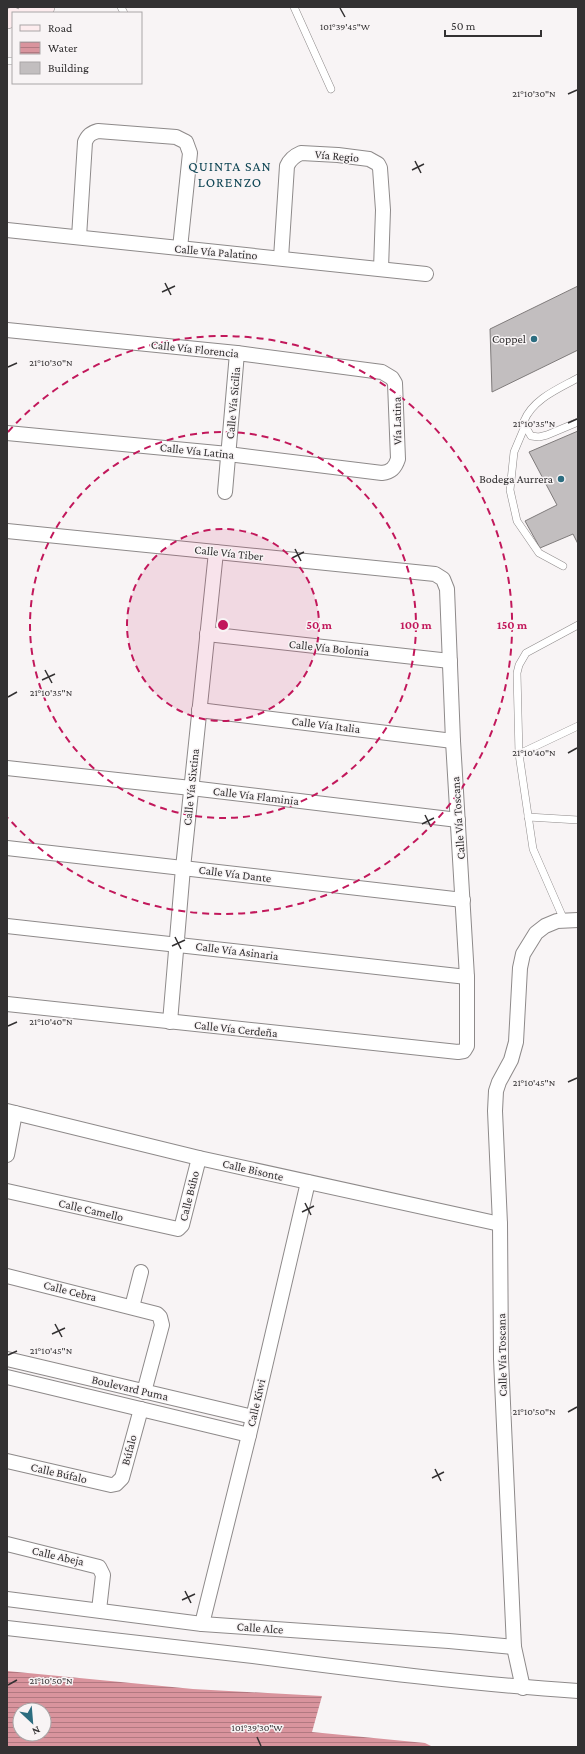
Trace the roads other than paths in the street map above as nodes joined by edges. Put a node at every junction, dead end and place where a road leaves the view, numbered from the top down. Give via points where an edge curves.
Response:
1 (45, 7) edge
2 (294, 7) edge
3 (30, 12) edge
4 (331, 89) dead end
5 (7, 230) edge
6 (79, 237) junction
7 (180, 248) junction
8 (281, 258) junction
9 (381, 269) junction
10 (426, 274) dead end
11 (7, 330) edge
12 (237, 353) junction
13 (382, 372) joint
14 (578, 378) edge
15 (578, 422) edge
16 (525, 426) junction
17 (7, 433) edge
18 (228, 454) junction
19 (388, 472) joint
20 (225, 492) dead end
21 (7, 531) edge
22 (216, 552) junction
23 (563, 566) dead end
24 (446, 584) joint
25 (578, 624) edge
26 (207, 634) junction
27 (450, 662) junction
28 (200, 710) junction
29 (578, 726) edge
30 (453, 741) junction
31 (519, 754) junction
32 (7, 768) edge
33 (191, 788) junction
34 (528, 817) junction
35 (458, 820) junction
36 (578, 820) edge
37 (7, 848) edge
38 (182, 868) junction
39 (464, 900) junction
40 (571, 920) edge
41 (7, 926) edge
42 (177, 944) junction
43 (467, 977) junction
44 (7, 1004) edge
45 (170, 1022) junction
46 (464, 1051) joint
47 (11, 1112) edge
48 (7, 1155) edge
49 (199, 1158) junction
50 (308, 1182) junction
51 (7, 1191) edge
52 (500, 1224) junction
53 (174, 1230) joint
54 (141, 1272) dead end
55 (7, 1276) edge
56 (132, 1306) junction
57 (7, 1359) edge
58 (7, 1377) edge
59 (144, 1392) junction
60 (141, 1409) junction
61 (253, 1417) junction
62 (249, 1435) junction
63 (7, 1461) edge
64 (111, 1485) joint
65 (7, 1544) edge
66 (7, 1599) edge
67 (99, 1610) junction
68 (202, 1624) junction
69 (7, 1628) edge
70 (514, 1648) junction
71 (523, 1688) junction
72 (578, 1691) edge

1 - 3 street
2 - 4 lane
5 - 6 street, Calle Vía Palatino
6 - 7 street, Calle Vía Palatino
6 - 7 street via 87,136 98,130 176,138 186,142 190,152
7 - 8 street, Calle Vía Palatino
8 - 9 street, Calle Vía Palatino
8 - 9 street, Vía Regio via 287,166 290,160 301,153 338,155 374,161 380,168 383,210
9 - 10 street, Calle Vía Palatino
11 - 12 street, Calle Vía Florencia
12 - 13 street, Calle Vía Florencia
12 - 18 street, Calle Vía Sicilia
13 - 19 street, Vía Latina via 392,378 396,390 398,459 396,465
14 - 16 lane via 548,394 536,404 526,416
15 - 16 lane via 539,437 532,436
16 - 23 lane via 514,452 510,490 517,521 539,553
17 - 18 street, Calle Vía Latina
18 - 19 street, Calle Vía Latina
18 - 20 street, Calle Vía Sicilia
21 - 22 street, Calle Vía Tiber
22 - 24 street, Calle Vía Tiber via 435,574
22 - 26 street, Calle Vía Sixtina
24 - 27 street, Calle Vía Toscana
25 - 31 lane via 532,648 519,664 516,690
26 - 27 street, Calle Vía Bolonia
26 - 28 street, Calle Vía Sixtina
27 - 30 street, Calle Vía Toscana
28 - 30 street, Calle Vía Italia
28 - 33 street, Calle Vía Sixtina
29 - 31 lane
30 - 35 street, Calle Vía Toscana
31 - 34 lane
32 - 33 street, Calle Vía Flaminia
33 - 35 street, Calle Vía Flaminia
33 - 38 street, Calle Vía Sixtina
34 - 36 lane
34 - 40 lane via 533,849 544,877
35 - 39 street, Calle Vía Toscana
37 - 38 street, Calle Vía Dante
38 - 39 street, Calle Vía Dante
38 - 42 street, Calle Vía Sixtina
39 - 43 street, Calle Vía Toscana
40 - 52 street, Calle Vía Toscana via 545,926 536,933 523,954 516,1042 511,1060 499,1082 495,1111
41 - 42 street, Calle Vía Asinaria
42 - 43 street, Calle Vía Asinaria
42 - 45 street, Calle Vía Sixtina
43 - 46 street, Calle Vía Toscana via 467,1046
44 - 45 street, Calle Vía Cerdeña
45 - 46 street, Calle Vía Cerdeña
47 - 48 street
47 - 49 street, Calle Bisonte
49 - 50 street, Calle Bisonte
49 - 53 street, Calle Búho via 182,1225
50 - 52 street, Calle Bisonte
50 - 61 street, Calle Kiwi
51 - 53 street, Calle Camello
52 - 70 street, Calle Vía Toscana via 501,1359
54 - 56 street
55 - 56 street, Calle Cebra
56 - 59 street, Calle Cebra via 153,1312 160,1317 162,1325
57 - 59 street, Boulevard Puma
58 - 60 street, Boulevard Puma
59 - 61 street, Boulevard Puma
60 - 62 street, Boulevard Puma
60 - 64 street, Búfalo via 122,1478
61 - 62 street, Calle Kiwi
62 - 68 street, Calle Kiwi
63 - 64 street, Calle Búfalo
65 - 67 street, Calle Abeja via 95,1565 102,1570
66 - 67 street, Calle Alce
67 - 68 street, Calle Alce
68 - 70 street, Calle Alce
69 - 71 street
70 - 71 street, Calle Vía Toscana
71 - 72 street

